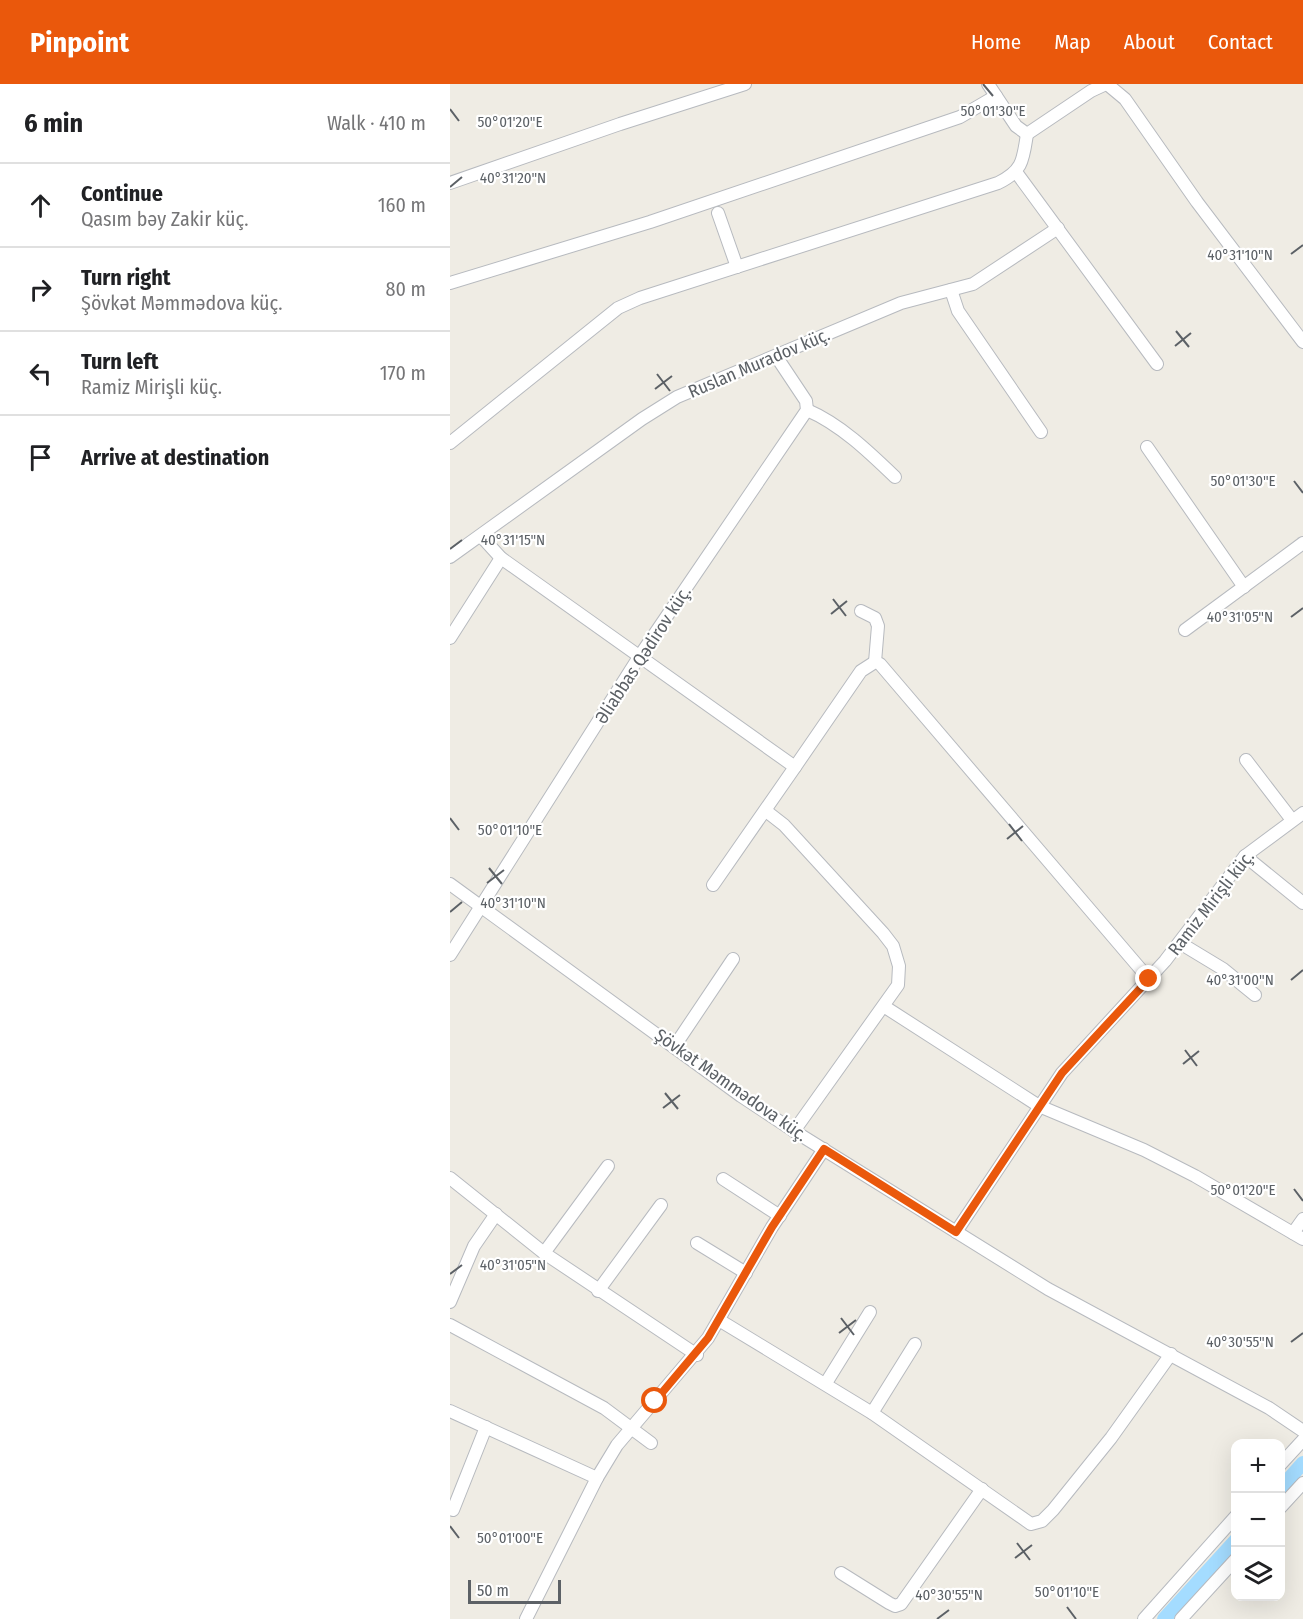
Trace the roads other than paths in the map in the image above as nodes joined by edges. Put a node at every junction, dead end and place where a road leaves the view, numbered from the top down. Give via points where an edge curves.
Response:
1 (745, 84) edge
2 (988, 84) edge
3 (1106, 84) edge
4 (996, 96) junction
5 (1027, 134) junction
6 (1016, 172) junction
7 (450, 183) edge
8 (718, 213) dead end
9 (1058, 228) junction
10 (737, 267) junction
11 (450, 284) edge
12 (951, 290) junction
13 (1303, 342) edge
14 (776, 356) junction
15 (1156, 364) dead end
16 (807, 410) junction
17 (1041, 432) dead end
18 (450, 443) edge
19 (1147, 447) dead end
20 (895, 477) dead end
21 (481, 536) junction
22 (1303, 543) edge
23 (450, 557) edge
24 (501, 558) junction
25 (1244, 586) junction
26 (861, 611) dead end
27 (1185, 630) dead end
28 (450, 638) edge
29 (639, 657) junction
30 (875, 662) junction
31 (1246, 760) dead end
32 (795, 767) junction
33 (766, 811) junction
34 (1303, 813) edge
35 (1292, 820) junction
36 (1245, 856) junction
37 (450, 884) edge
38 (712, 885) dead end
39 (1303, 903) edge
40 (482, 907) junction
41 (1180, 943) junction
42 (450, 955) edge
43 (733, 959) dead end
44 (1149, 979) junction
45 (1255, 995) dead end
46 (885, 1007) junction
47 (674, 1047) junction
48 (1039, 1106) junction
49 (794, 1131) junction
50 (824, 1149) junction
51 (608, 1166) dead end
52 (450, 1178) edge
53 (723, 1179) dead end
54 (661, 1205) dead end
55 (496, 1214) junction
56 (780, 1216) junction
57 (1303, 1219) edge
58 (956, 1232) junction
59 (1298, 1236) edge
60 (697, 1243) dead end
61 (543, 1253) junction
62 (746, 1273) junction
63 (598, 1291) junction
64 (450, 1302) edge
65 (870, 1312) dead end
66 (719, 1320) junction
67 (450, 1325) edge
68 (915, 1344) dead end
69 (1171, 1354) junction
70 (697, 1355) junction
71 (826, 1383) junction
72 (450, 1411) edge
73 (872, 1413) junction
74 (486, 1427) junction
75 (632, 1428) junction
76 (1303, 1431) edge
77 (1303, 1440) edge
78 (651, 1443) dead end
79 (1285, 1460) edge
80 (597, 1478) junction
81 (1303, 1483) edge
82 (982, 1489) junction
83 (1285, 1503) edge
84 (453, 1510) dead end
85 (1231, 1522) edge
86 (1231, 1564) edge
87 (841, 1573) dead end
88 (526, 1619) edge
89 (1144, 1619) edge
90 (1181, 1619) edge

1 - 7 street
2 - 4 street
3 - 5 street
3 - 13 street via 1125,99
4 - 5 street via 1016,126
4 - 11 street via 960,117 650,222
5 - 6 street
6 - 9 street
6 - 10 street via 998,183
8 - 10 street
9 - 12 street, Ruslan Muradov küç. via 988,277
9 - 15 street
10 - 18 street via 618,308
12 - 14 street, Ruslan Muradov küç. via 901,303
12 - 17 street via 958,311
14 - 16 street via 806,401
14 - 21 street, Ruslan Muradov küç. via 661,407
16 - 20 street via 869,452
16 - 29 street, Əliabbas Qədirov küç.
19 - 25 street
21 - 23 street, Ruslan Muradov küç.
21 - 24 street
22 - 25 street
24 - 28 street
24 - 29 street
25 - 27 street
26 - 30 street via 875,618 878,626
29 - 32 street
29 - 40 street, Əliabbas Qədirov küç.
30 - 32 street via 861,671
30 - 44 street via 888,670
31 - 35 street
32 - 33 street
33 - 38 street
33 - 46 street via 784,825 893,946 899,966 898,985
34 - 35 street, Ramiz Mirişli küç.
35 - 36 street, Ramiz Mirişli küç.
36 - 39 street
36 - 41 street, Ramiz Mirişli küç.
37 - 40 street, Şövkət Məmmədova küç.
40 - 42 street, Əliabbas Qədirov küç.
40 - 47 street, Şövkət Məmmədova küç.
41 - 44 street, Ramiz Mirişli küç.
41 - 45 street via 1223,969
43 - 47 street
44 - 48 street, Ramiz Mirişli küç. via 1062,1073
46 - 48 street
46 - 49 street
47 - 49 street, Şövkət Məmmədova küç.
48 - 58 street, Ramiz Mirişli küç.
48 - 59 street via 1144,1150
49 - 50 street, Şövkət Məmmədova küç.
50 - 56 street
50 - 58 street, Şövkət Məmmədova küç.
51 - 61 street
52 - 55 street
53 - 56 street
54 - 63 street
55 - 61 street
55 - 64 street via 474,1246
56 - 62 street
57 - 59 street
58 - 69 street, Şövkət Məmmədova küç. via 1047,1289
60 - 62 street
61 - 63 street
62 - 66 street
63 - 70 street
65 - 71 street
66 - 70 street
66 - 71 street
67 - 75 street via 604,1408
68 - 73 street
69 - 76 street, Şövkət Məmmədova küç.
69 - 82 street via 1111,1438 1042,1521 1031,1524
70 - 75 street
71 - 73 street
72 - 74 street
73 - 82 street
74 - 80 street
74 - 84 street
75 - 78 street
75 - 80 street
77 - 79 street
80 - 88 street
81 - 83 street
82 - 87 street via 901,1604 889,1604
85 - 89 street
86 - 90 street

